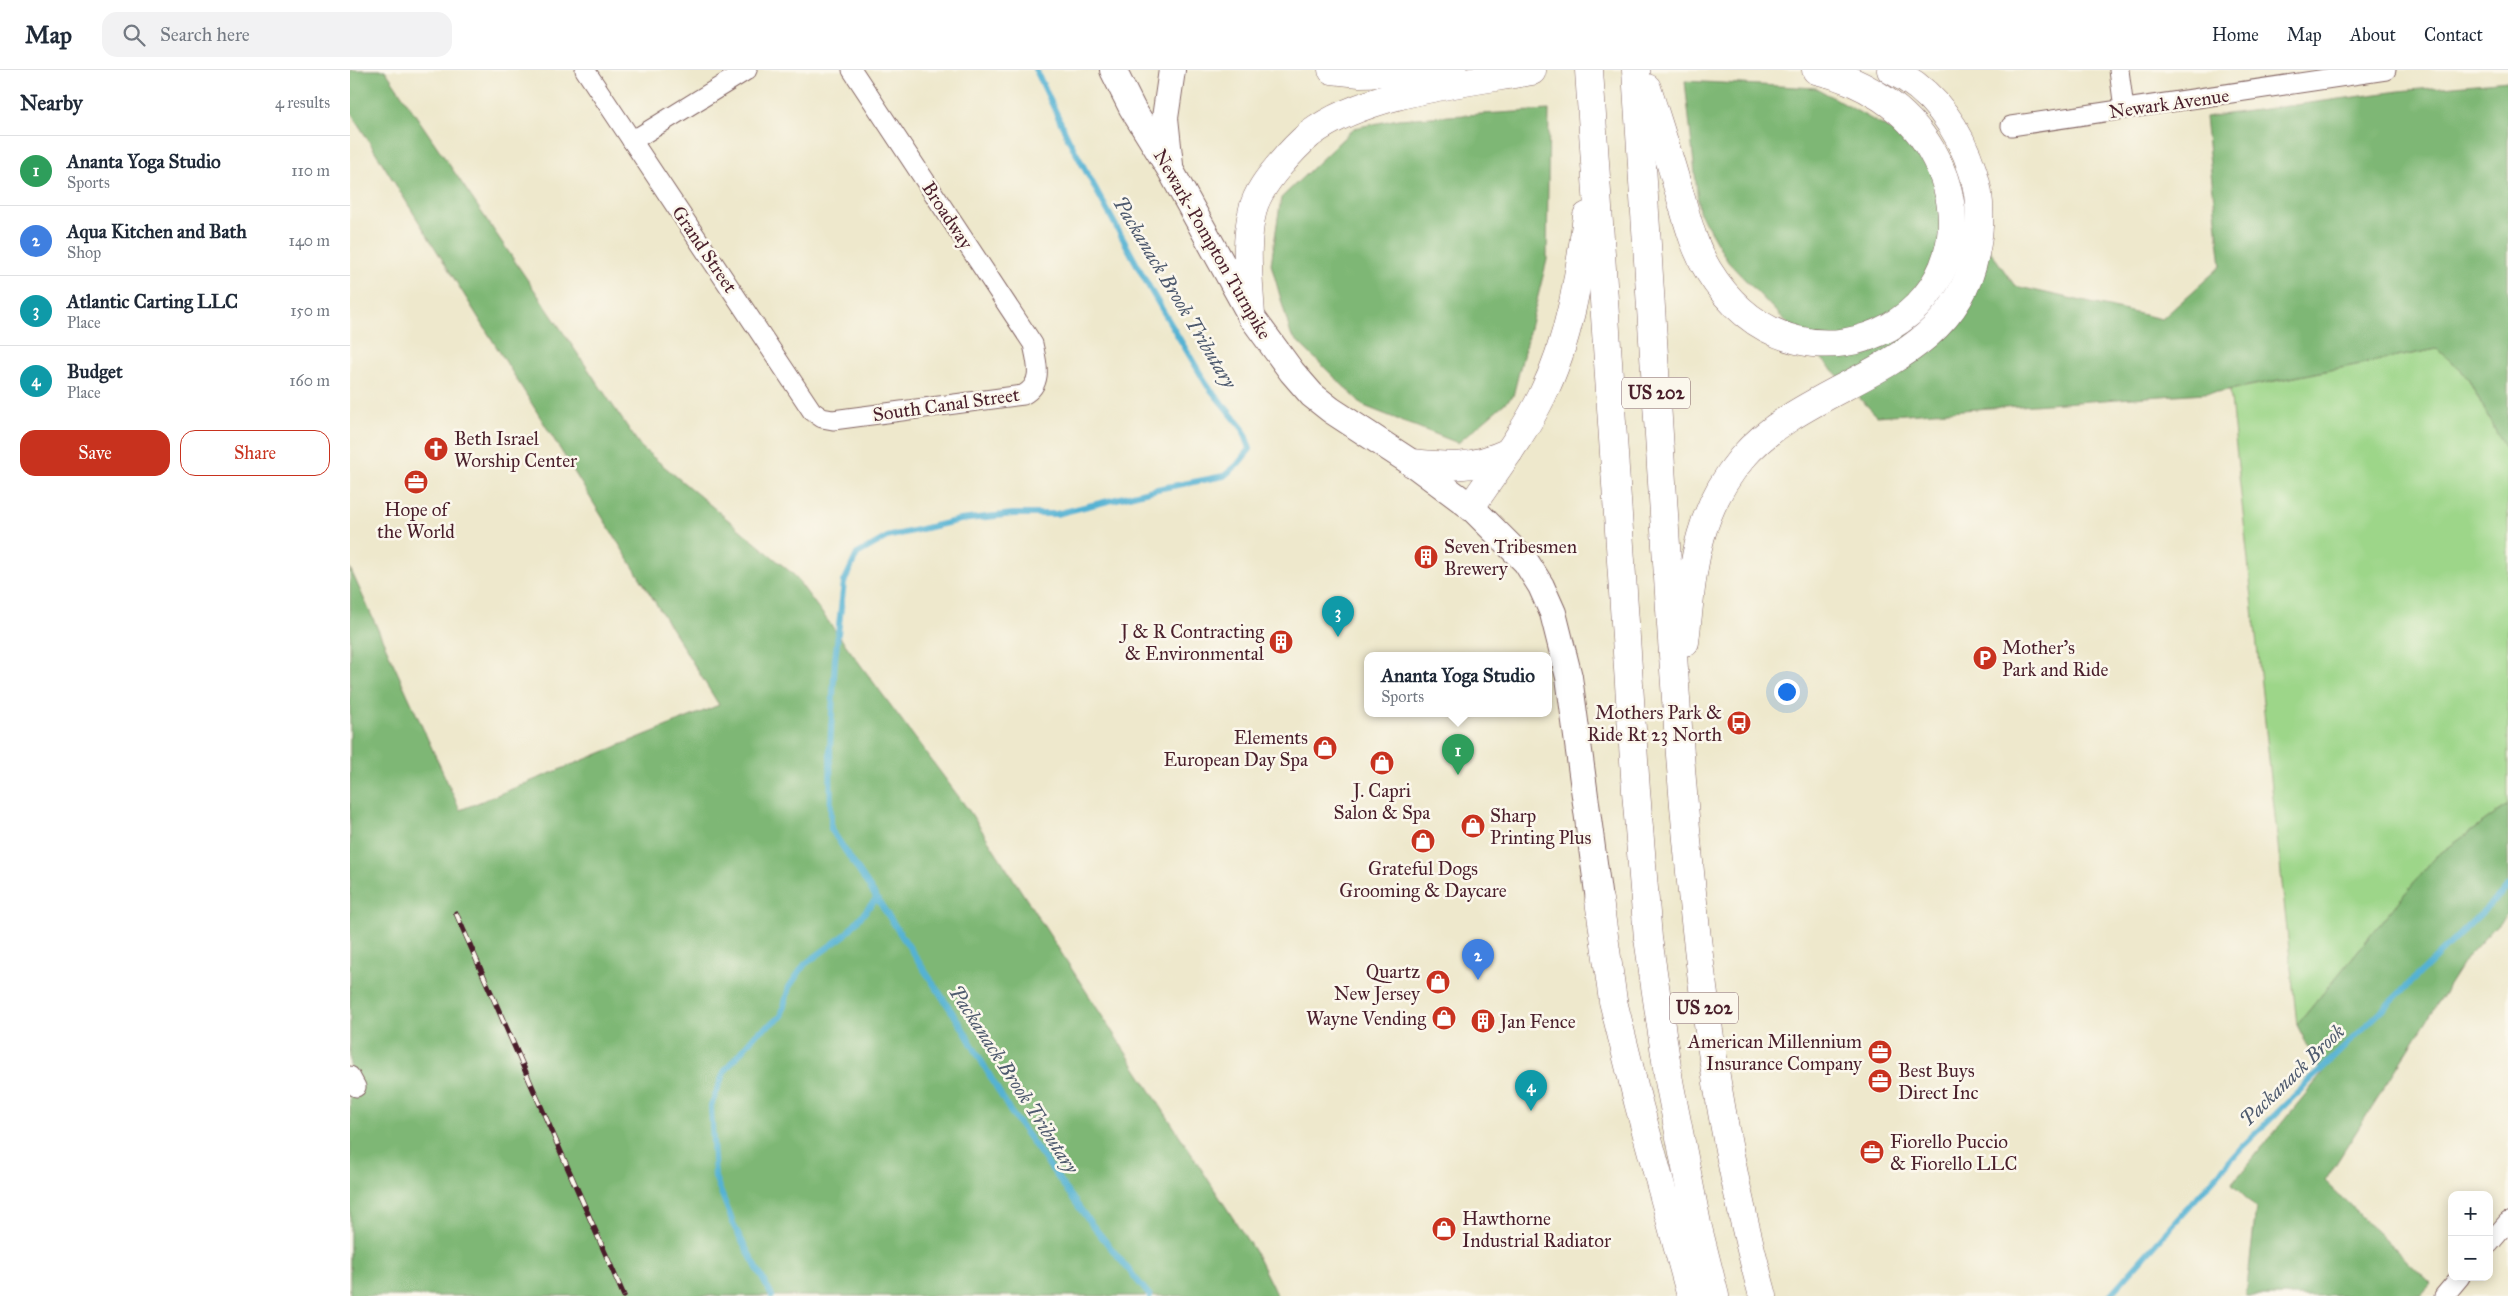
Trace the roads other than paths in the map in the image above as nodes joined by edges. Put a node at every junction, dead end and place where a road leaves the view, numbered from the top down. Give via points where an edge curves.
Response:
1 (584, 70) edge
2 (747, 70) edge
3 (852, 70) edge
4 (1113, 70) edge
5 (1172, 70) edge
6 (1332, 70) edge
7 (1589, 70) edge
8 (1636, 70) edge
9 (1641, 70) edge
10 (1816, 70) edge
11 (1891, 70) edge
12 (2119, 70) edge
13 (2386, 70) edge
14 (1543, 71) edge
15 (2339, 74) edge
16 (2124, 109) junction
17 (2011, 126) dead end
18 (632, 141) junction
19 (1595, 152) junction
20 (1171, 171) junction
21 (1251, 316) junction
22 (1037, 364) joint
23 (833, 420) joint
24 (1509, 452) junction
25 (1412, 463) junction
26 (1471, 507) junction
27 (1677, 715) junction
28 (1599, 900) joint
29 (2508, 1222) edge
30 (2493, 1239) edge
31 (2457, 1281) edge
32 (1691, 1296) edge
33 (1715, 1296) edge
34 (1763, 1296) edge
35 (2444, 1296) edge

1 - 18 street, Grand Street
2 - 18 street
3 - 22 street, Broadway via 1033,344
4 - 20 main road, Newark-Pompton Turnpike
5 - 20 main road via 1165,118
6 - 14 highway via 1395,74
7 - 19 highway, US 202
8 - 27 highway, US 202
9 - 10 highway via 1695,244 1722,289 1748,315 1783,336 1822,345 1843,344 1874,336 1904,318 1926,296 1942,270 1950,242 1950,197 1936,158 1911,121 1880,96 1834,74
11 - 27 highway via 1931,98 1965,146 1976,181 1980,217 1978,242 1969,277 1952,310 1925,338 1905,353 1788,417 1756,442 1728,476 1706,515 1698,541
12 - 16 street
13 - 15 street, Newark Avenue
14 - 21 highway via 1431,89 1377,103 1326,124 1295,147 1270,177 1253,209 1248,244
15 - 16 street, Newark Avenue
16 - 17 street, Newark Avenue
18 - 23 street, Grand Street via 812,411
19 - 24 highway via 1579,279 1564,342 1542,396
19 - 33 highway, US 202 via 1646,920 1669,1081 1697,1224
20 - 21 main road, Newark-Pompton Turnpike
21 - 25 main road, Newark-Pompton Turnpike via 1312,395
22 - 23 street, South Canal Street via 1036,382 1031,391 1023,395
24 - 25 highway via 1486,463 1452,467
24 - 26 highway
25 - 26 main road, Newark-Pompton Turnpike
26 - 28 main road, Newark-Pompton Turnpike via 1526,562 1553,613 1569,677
27 - 34 highway, US 202 via 1703,1003 1728,1143
28 - 32 highway via 1614,1001
29 - 30 street
31 - 35 street

